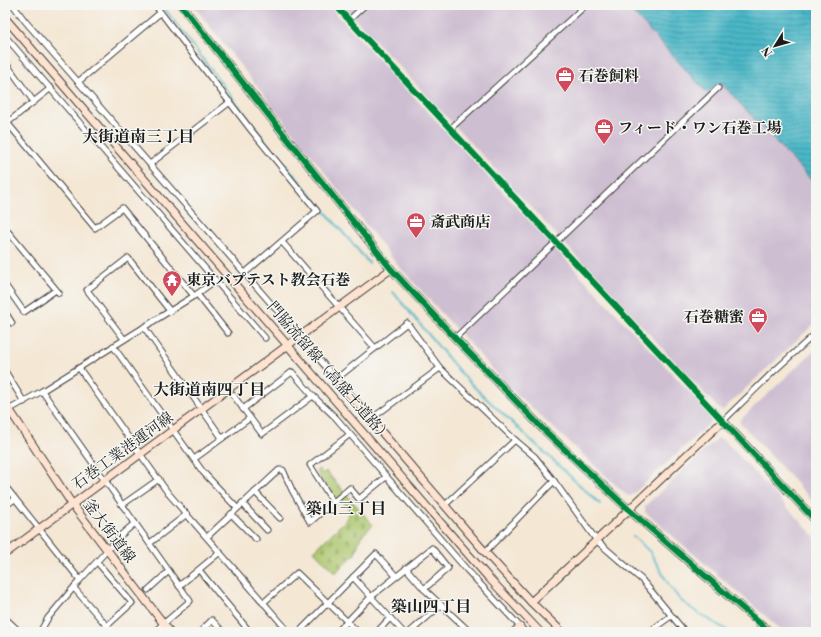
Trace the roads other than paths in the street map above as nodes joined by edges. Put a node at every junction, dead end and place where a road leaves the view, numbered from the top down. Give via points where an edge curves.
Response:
1 (14, 5) edge
2 (155, 5) edge
3 (181, 5) edge
4 (335, 5) edge
5 (365, 5) edge
6 (586, 5) edge
7 (160, 13) junction
8 (5, 18) edge
9 (349, 20) junction
10 (5, 36) edge
11 (5, 62) edge
12 (78, 82) junction
13 (51, 88) junction
14 (718, 88) dead end
15 (34, 102) junction
16 (230, 102) junction
17 (6, 122) edge
18 (450, 129) junction
19 (150, 164) junction
20 (5, 228) edge
21 (282, 242) junction
22 (556, 242) junction
23 (391, 269) junction
24 (245, 273) junction
25 (216, 280) junction
26 (5, 285) edge
27 (195, 295) junction
28 (339, 308) junction
29 (170, 311) junction
30 (5, 312) edge
31 (12, 322) dead end
32 (288, 323) dead end
33 (144, 327) junction
34 (228, 333) dead end
35 (816, 333) edge
36 (265, 338) dead end
37 (455, 338) junction
38 (124, 339) junction
39 (289, 345) junction
40 (113, 346) junction
41 (375, 348) junction
42 (314, 353) dead end
43 (79, 368) junction
44 (440, 368) junction
45 (5, 371) edge
46 (336, 379) junction
47 (42, 391) junction
48 (233, 395) dead end
49 (313, 396) junction
50 (24, 402) junction
51 (5, 403) edge
52 (202, 409) junction
53 (243, 409) junction
54 (7, 411) edge
55 (250, 418) junction
56 (371, 419) junction
57 (723, 421) junction
58 (173, 430) junction
59 (349, 435) junction
60 (222, 438) junction
61 (515, 440) junction
62 (140, 454) junction
63 (194, 459) junction
64 (386, 477) junction
65 (159, 479) junction
66 (105, 480) junction
67 (554, 481) junction
68 (5, 486) edge
69 (255, 492) junction
70 (15, 499) junction
71 (333, 502) junction
72 (242, 503) junction
73 (72, 504) junction
74 (122, 505) junction
75 (445, 505) junction
76 (5, 506) edge
77 (237, 508) junction
78 (628, 509) junction
79 (187, 514) junction
80 (231, 514) junction
81 (280, 518) dead end
82 (816, 521) edge
83 (135, 523) junction
84 (39, 529) junction
85 (267, 530) dead end
86 (207, 537) junction
87 (256, 539) dead end
88 (597, 541) junction
89 (150, 543) junction
90 (107, 551) junction
91 (220, 552) junction
92 (485, 552) junction
93 (5, 554) edge
94 (97, 562) junction
95 (406, 568) junction
96 (199, 570) junction
97 (169, 571) junction
98 (396, 576) junction
99 (353, 577) junction
100 (80, 580) junction
101 (179, 586) junction
102 (74, 588) junction
103 (424, 589) junction
104 (148, 590) dead end
105 (372, 596) junction
106 (328, 602) junction
107 (531, 602) junction
108 (263, 603) junction
109 (441, 605) junction
110 (671, 616) junction
111 (5, 618) edge
112 (390, 618) junction
113 (348, 621) junction
114 (163, 624) junction
115 (520, 630) edge
116 (467, 631) edge
117 (20, 632) edge
118 (40, 632) edge
119 (154, 632) edge
120 (170, 632) edge
121 (200, 632) edge
122 (223, 632) edge
123 (250, 632) edge
124 (289, 632) edge
125 (300, 632) edge
126 (337, 632) edge
127 (358, 632) edge
128 (376, 632) edge
129 (403, 632) edge
130 (410, 632) edge
131 (540, 632) edge
132 (562, 632) edge
133 (649, 632) edge
134 (685, 632) edge
135 (770, 632) edge

1 - 12 street
2 - 7 street
3 - 23 street
4 - 9 street
5 - 9 street
6 - 18 street
7 - 12 street
7 - 16 street
8 - 39 street, 門脇流留線（高盛土道路）
9 - 18 street
10 - 13 street
11 - 15 street
12 - 19 street
13 - 15 street
13 - 25 street
14 - 22 street
15 - 17 street
16 - 19 street
16 - 21 street via 316,211
17 - 27 street via 95,228 122,208
18 - 22 street
19 - 24 street
20 - 26 street via 58,291 24,312
21 - 24 street
21 - 28 street
22 - 37 street
22 - 57 street
23 - 28 street, 石巻工業港運河線
23 - 37 street
24 - 32 street
25 - 27 street
25 - 36 street
27 - 29 street
27 - 34 street
28 - 39 street, 石巻工業港運河線
28 - 41 street
29 - 33 street
29 - 38 street via 128,258 87,290
30 - 31 street
33 - 38 street
33 - 52 street
35 - 57 street
37 - 78 street via 543,429
38 - 40 street
39 - 52 street, 石巻工業港運河線
39 - 131 street, 門脇流留線（高盛土道路） via 488,577
40 - 43 street
40 - 58 street
41 - 44 street via 406,324
41 - 46 street
42 - 46 street
43 - 47 street
43 - 62 street
44 - 56 street
44 - 61 street
45 - 50 street
46 - 56 street
47 - 50 street
47 - 66 street
48 - 53 street
49 - 53 street via 292,372
49 - 55 street via 262,434
49 - 59 street
50 - 54 street
51 - 54 street, 釜大街道線
52 - 58 street, 石巻工業港運河線
52 - 60 street
53 - 55 street
54 - 73 street, 釜大街道線
55 - 60 street
56 - 75 street
57 - 78 street
57 - 82 street
58 - 62 street, 石巻工業港運河線
58 - 63 street
59 - 64 street
59 - 71 street via 310,465
60 - 63 street
61 - 67 street via 535,457
61 - 75 street
62 - 65 street
62 - 66 street, 石巻工業港運河線
63 - 77 street via 202,472
64 - 71 street via 359,499 350,488
64 - 115 street
65 - 74 street
65 - 79 street
66 - 73 street, 石巻工業港運河線
66 - 74 street
67 - 88 street
67 - 92 street
68 - 70 street
69 - 71 street via 279,470 283,470 310,522
69 - 72 street
69 - 81 street
70 - 76 street
70 - 84 street
72 - 77 street
72 - 85 street
73 - 84 street, 石巻工業港運河線
73 - 90 street, 釜大街道線
74 - 83 street
75 - 92 street
77 - 80 street
78 - 88 street
78 - 135 street
79 - 86 street
79 - 89 street
80 - 86 street
80 - 87 street
83 - 89 street
83 - 90 street
84 - 93 street, 石巻工業港運河線
84 - 100 street
86 - 91 street
88 - 107 street
88 - 110 street via 642,580
89 - 97 street
90 - 94 street
90 - 114 street, 釜大街道線
91 - 96 street
91 - 108 street
92 - 107 street
94 - 100 street
94 - 102 street via 132,603 106,625
95 - 98 street
95 - 103 street
95 - 103 street via 432,548 448,568
96 - 101 street
96 - 123 street
97 - 101 street
97 - 104 street
98 - 99 street via 376,554
98 - 105 street
99 - 105 street
99 - 106 street
100 - 102 street
101 - 114 street via 190,601
102 - 118 street via 48,618
103 - 109 street
105 - 112 street
105 - 113 street
106 - 108 street via 297,573
106 - 113 street
106 - 125 street
107 - 132 street
108 - 124 street
109 - 116 street
109 - 130 street
110 - 133 street
110 - 134 street
111 - 117 street
112 - 128 street
112 - 129 street
113 - 126 street
113 - 127 street
114 - 119 street
114 - 120 street, 釜大街道線
121 - 122 street via 212,620

